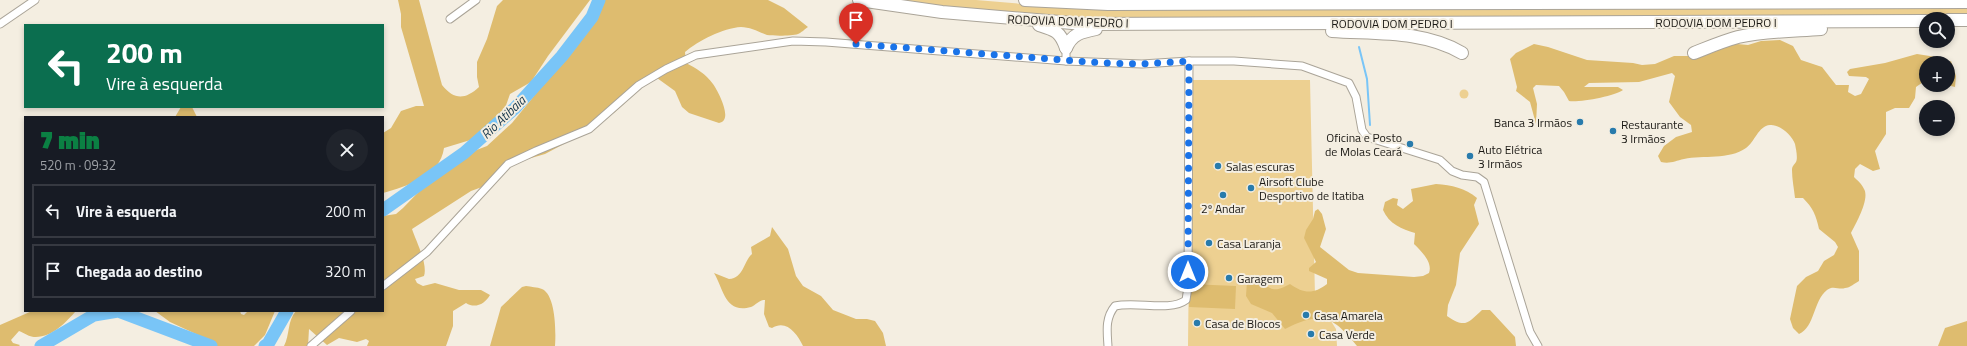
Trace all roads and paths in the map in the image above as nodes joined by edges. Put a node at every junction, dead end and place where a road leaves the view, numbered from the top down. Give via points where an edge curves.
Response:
1 (35, 0) edge
2 (476, 0) edge
3 (859, 0) edge
4 (1025, 0) edge
5 (1310, 0) edge
6 (1727, 0) edge
7 (1967, 2) edge
8 (1679, 3) junction
9 (1366, 5) junction
10 (450, 19) dead end
11 (1017, 19) junction
12 (1955, 20) edge
13 (1967, 20) edge
14 (1919, 21) edge
15 (1919, 22) edge
16 (1137, 23) junction
17 (0, 24) edge
18 (1233, 24) junction
19 (1066, 48) junction
20 (1462, 53) dead end
21 (1694, 53) dead end
22 (1066, 61) junction
23 (1189, 61) junction
24 (384, 285) edge
25 (350, 312) edge
26 (311, 346) edge
27 (1108, 346) edge
28 (1538, 346) edge

1 - 17 street
2 - 10 street
3 - 11 highway, RODOVIA DOM PEDRO I via 942,12
4 - 9 highway, RODOVIA DOM PEDRO I via 1108,4
5 - 9 highway
6 - 8 highway
7 - 8 highway, RODOVIA DOM PEDRO I
8 - 9 highway, RODOVIA DOM PEDRO I
11 - 16 highway, RODOVIA DOM PEDRO I via 1084,24
11 - 19 highway via 1053,30 1060,35
12 - 13 highway
14 - 18 highway, RODOVIA DOM PEDRO I
15 - 21 highway via 1757,34 1722,42
16 - 18 highway, RODOVIA DOM PEDRO I
16 - 19 highway via 1081,32 1073,36
18 - 20 highway via 1410,36 1437,40
19 - 22 street
22 - 23 street via 1142,64
22 - 24 street via 793,41 696,55 639,85 589,129 508,164 426,252
23 - 27 street via 1186,300 1180,305 1169,306 1128,303 1115,306 1109,313
23 - 28 street via 1302,66 1337,78 1349,83 1354,93 1362,130 1367,137 1440,160 1452,172 1481,179 1489,194 1530,332
25 - 26 street

